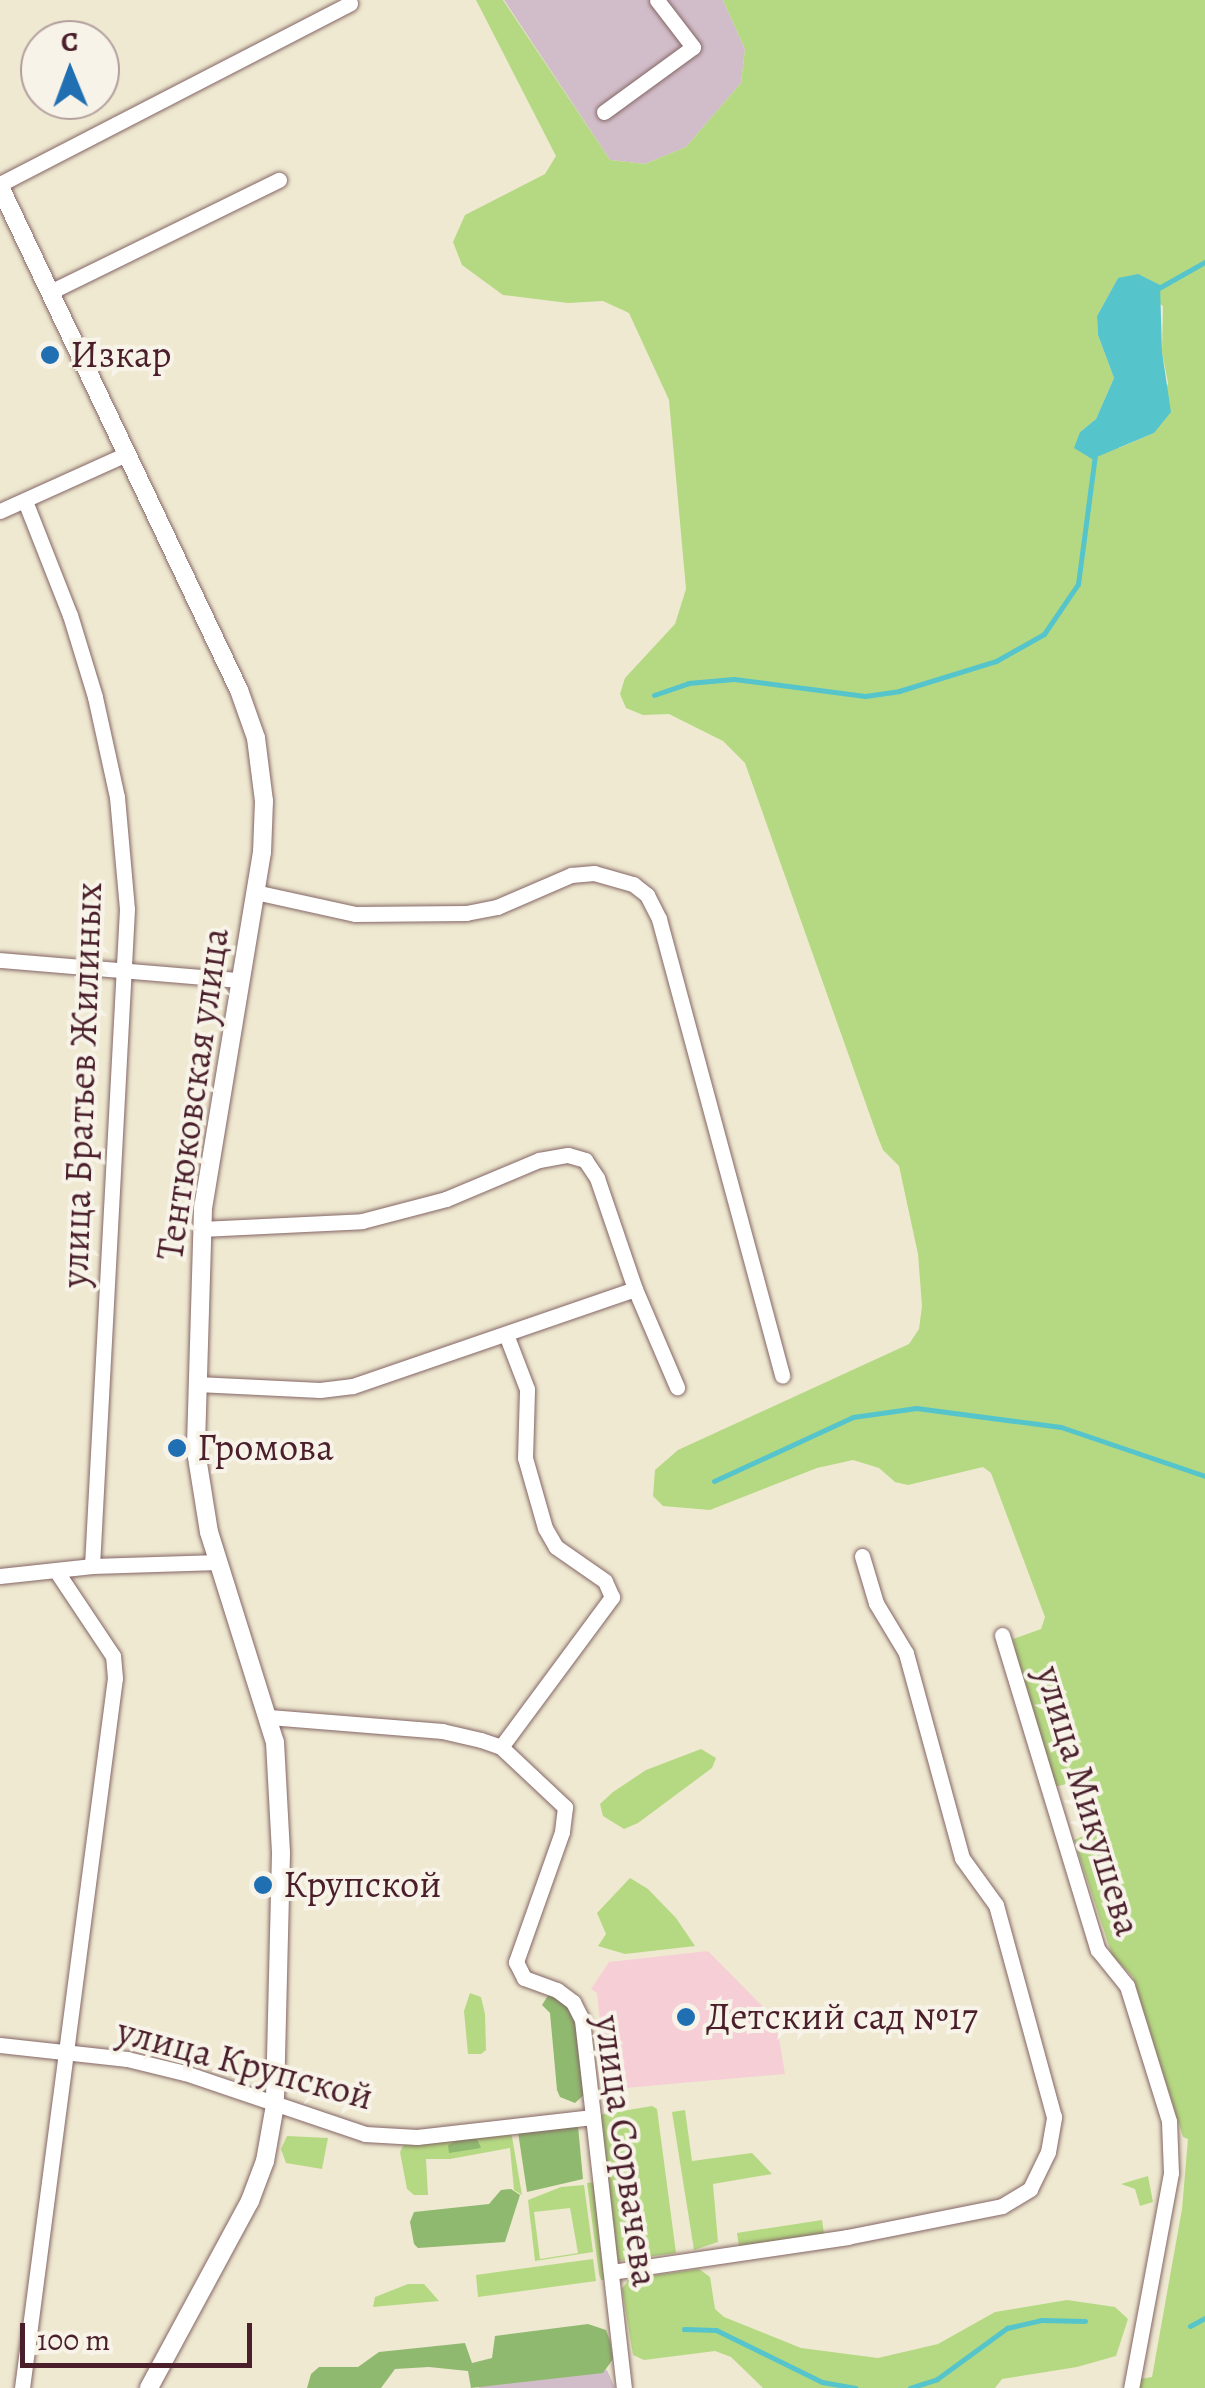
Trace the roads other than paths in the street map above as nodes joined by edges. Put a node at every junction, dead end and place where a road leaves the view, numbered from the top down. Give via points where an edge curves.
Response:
1 (656, 0) edge
2 (350, 2) dead end
3 (604, 112) dead end
4 (278, 180) dead end
5 (0, 185) edge
6 (50, 292) junction
7 (126, 454) junction
8 (25, 501) junction
9 (0, 511) edge
10 (255, 892) junction
11 (0, 960) edge
12 (124, 970) junction
13 (238, 980) junction
14 (201, 1229) junction
15 (635, 1289) junction
16 (507, 1337) junction
17 (782, 1376) dead end
18 (197, 1384) junction
19 (677, 1387) dead end
20 (862, 1556) dead end
21 (219, 1562) junction
22 (92, 1566) junction
23 (57, 1572) junction
24 (0, 1576) edge
25 (1002, 1634) dead end
26 (269, 1717) junction
27 (501, 1747) junction
28 (0, 2044) edge
29 (69, 2052) junction
30 (275, 2105) junction
31 (592, 2117) junction
32 (610, 2272) junction
33 (22, 2388) edge
34 (149, 2388) edge
35 (624, 2388) edge
36 (1131, 2388) edge

1 - 3 street via 693,47
2 - 5 street
4 - 6 street
5 - 6 street, Тентюковская улица
6 - 7 street, Тентюковская улица
7 - 8 street
7 - 10 street, Тентюковская улица via 256,738 264,812
8 - 9 street
8 - 12 street, улица Братьев Жилиных via 70,615 117,797 127,909
10 - 13 street, Тентюковская улица
10 - 17 street via 355,914 466,914 497,908 570,875 594,873 647,895 659,919
11 - 12 street
12 - 13 street
12 - 22 street, улица Братьев Жилиных
13 - 14 street, Тентюковская улица
14 - 15 street via 304,1227 406,1213 539,1160 568,1155 586,1160 597,1178
14 - 18 street, Тентюковская улица
15 - 16 street
15 - 19 street
16 - 18 street via 353,1386
16 - 27 street via 527,1389 524,1458 545,1528 566,1556 605,1581 612,1598
18 - 21 street, Тентюковская улица via 198,1480
20 - 32 street via 876,1603 906,1653 962,1858 996,1904 1054,2116 1048,2152 1030,2189 1002,2206
21 - 22 street
21 - 26 street, Тентюковская улица
22 - 23 street
23 - 24 street
23 - 29 street via 113,1656 115,1678
25 - 36 street, улица Микушева via 1098,1950 1127,1986 1169,2121 1171,2173
26 - 27 street, улица Сорвачева via 442,1731
26 - 30 street, Тентюковская улица via 280,1853
27 - 31 street, улица Сорвачева via 564,1807 562,1832 516,1962 524,1978 573,2002 582,2020
28 - 29 street, улица Крупской
29 - 30 street, улица Крупской via 186,2073
29 - 33 street
30 - 31 street, улица Крупской via 365,2134 416,2137
30 - 34 street, Тентюковская улица via 265,2160 244,2214
31 - 32 street, улица Сорвачева
32 - 35 street, улица Сорвачева

